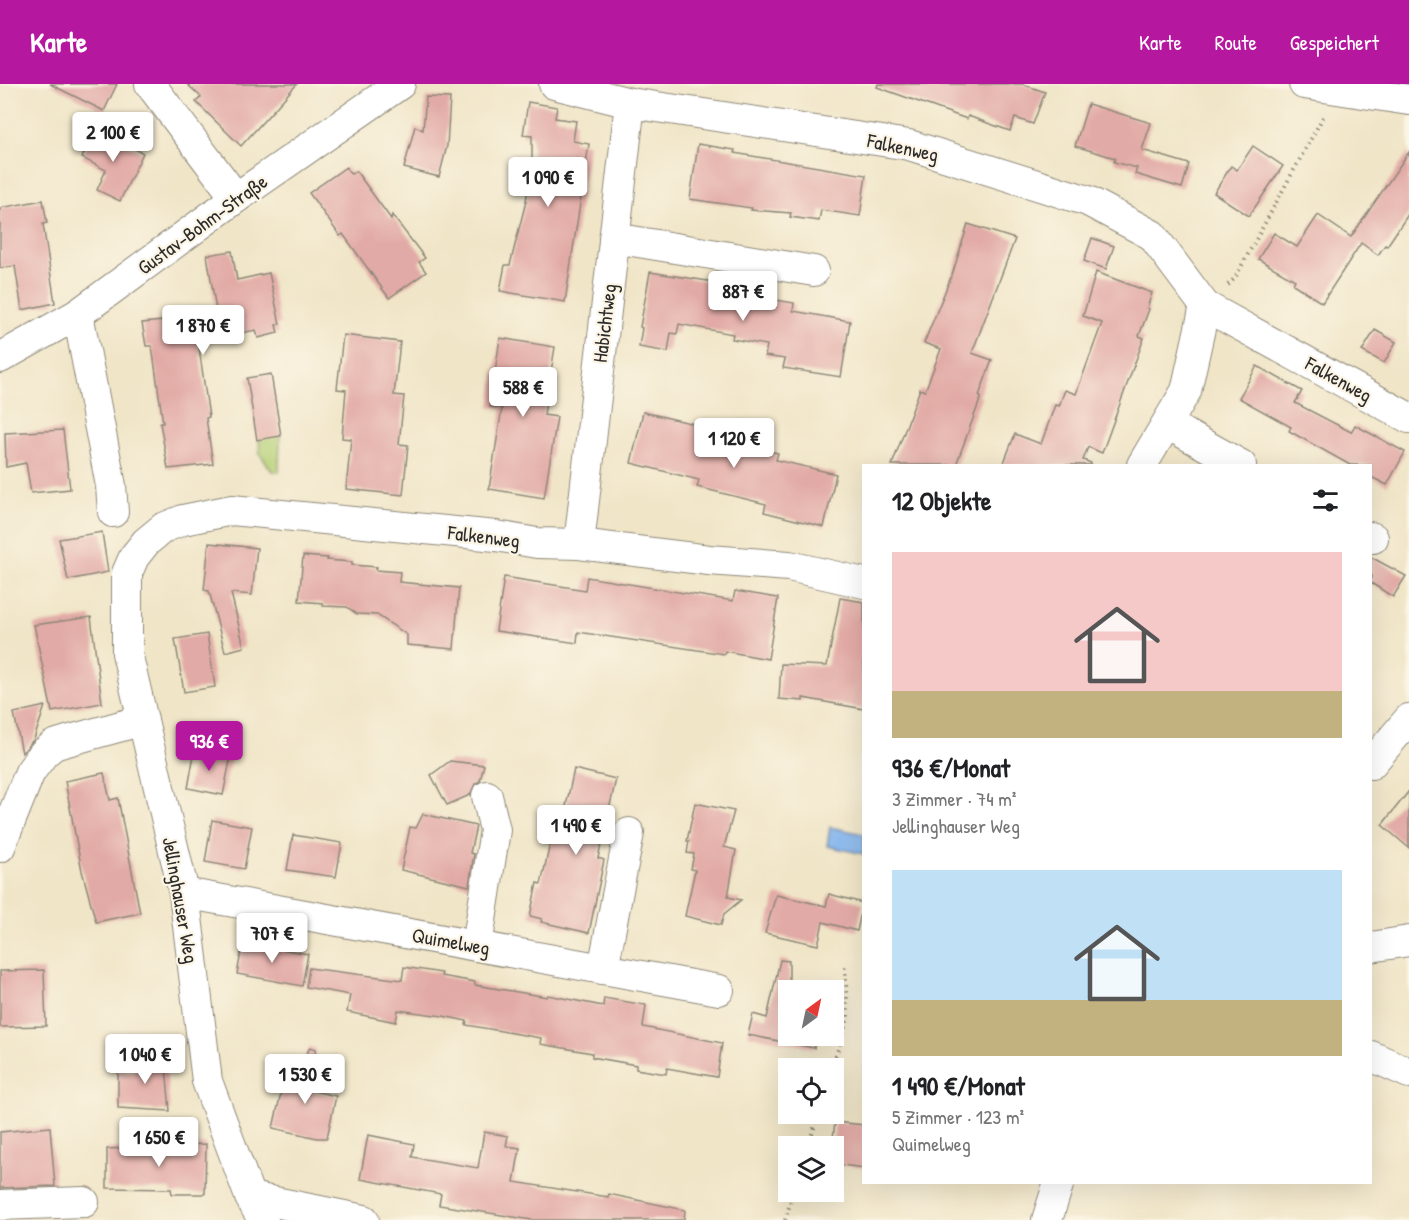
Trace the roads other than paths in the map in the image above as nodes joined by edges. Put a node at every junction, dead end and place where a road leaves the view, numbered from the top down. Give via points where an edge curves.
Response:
1 (150, 84) edge
2 (400, 84) edge
3 (554, 84) edge
4 (1305, 84) edge
5 (1409, 100) edge
6 (630, 102) junction
7 (236, 198) junction
8 (614, 238) junction
9 (814, 271) dead end
10 (1205, 306) junction
11 (78, 314) junction
12 (4, 347) edge
13 (1409, 417) edge
14 (1167, 424) junction
15 (1143, 464) edge
16 (1239, 464) edge
17 (113, 512) dead end
18 (579, 544) junction
19 (127, 573) joint
20 (862, 583) edge
21 (1409, 719) edge
22 (143, 720) junction
23 (1372, 763) edge
24 (488, 796) dead end
25 (629, 833) dead end
26 (0, 847) edge
27 (184, 893) junction
28 (1409, 941) edge
29 (477, 946) junction
30 (1372, 947) edge
31 (603, 969) junction
32 (719, 990) dead end
33 (1372, 1056) edge
34 (1409, 1072) edge
35 (1058, 1184) edge
36 (84, 1202) dead end
37 (0, 1205) edge
38 (257, 1209) edge
39 (364, 1220) edge
40 (1047, 1220) edge

1 - 7 street
2 - 7 street, Gustav-Bohm-Straße
3 - 6 street, Falkenweg
4 - 5 street
6 - 8 street, Habichtweg
6 - 10 street, Falkenweg via 909,145 1088,201 1152,235
7 - 11 street, Gustav-Bohm-Straße
8 - 9 street
8 - 18 street, Habichtweg
10 - 13 street, Falkenweg
10 - 14 street via 1186,391
11 - 12 street, Gustav-Bohm-Straße
11 - 17 street
14 - 15 street
14 - 16 street
18 - 19 street, Falkenweg via 537,543 232,510 163,528 134,556
18 - 20 street, Falkenweg via 789,566
19 - 22 street, Jellinghauser Weg via 127,653
21 - 23 street
22 - 26 street via 54,745 44,753 30,772
22 - 27 street, Jellinghauser Weg
24 - 29 street via 495,830
25 - 31 street
27 - 29 street, Quimelweg
27 - 38 street, Jellinghauser Weg via 207,1081
28 - 30 street
29 - 31 street, Quimelweg
31 - 32 street, Quimelweg
33 - 34 street
35 - 40 street
36 - 37 street
38 - 39 street

